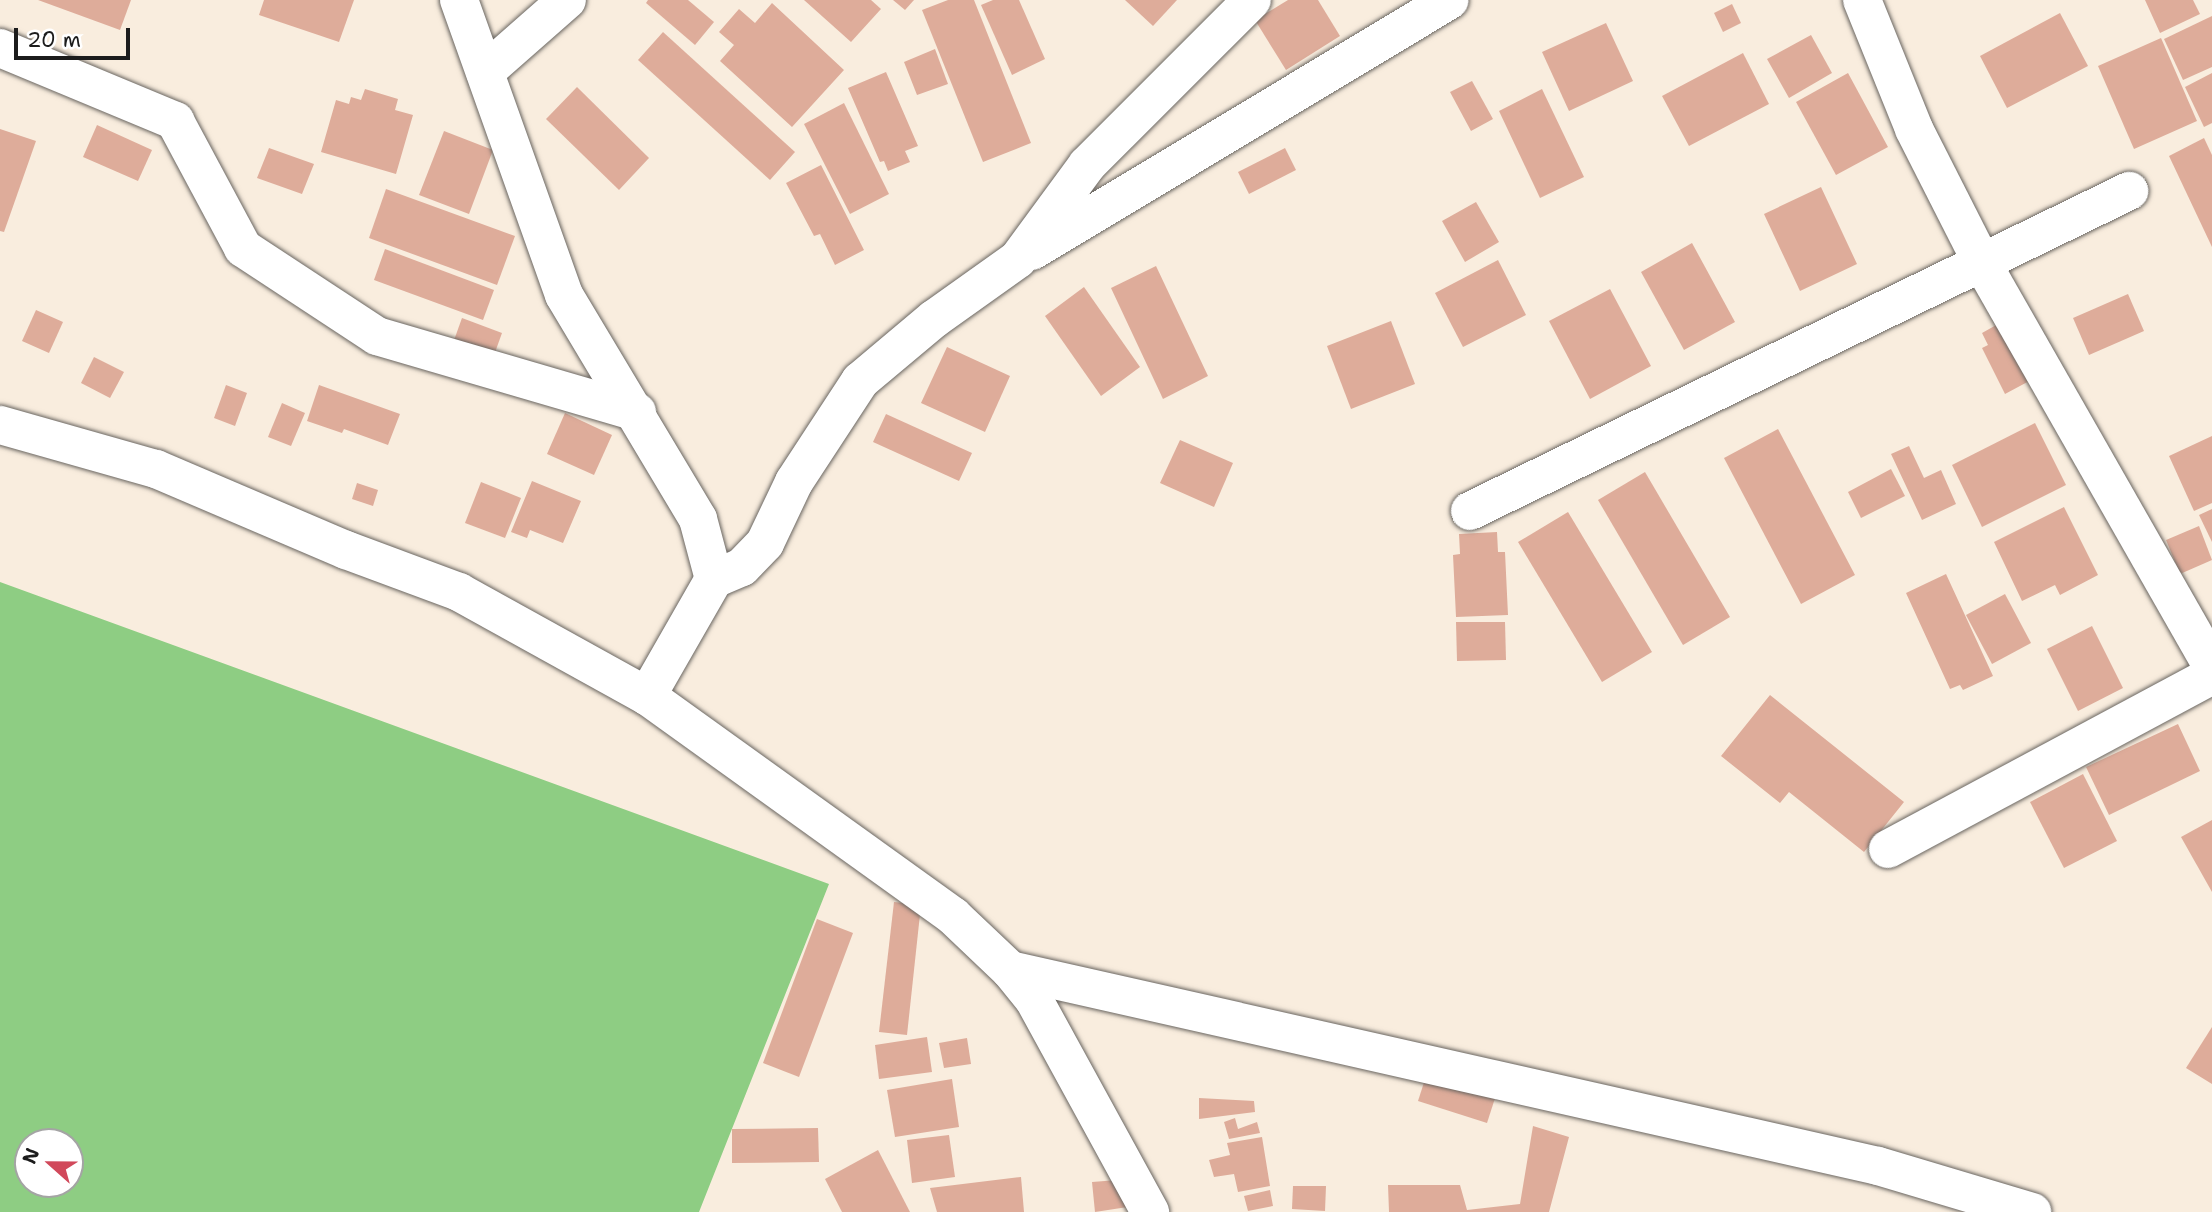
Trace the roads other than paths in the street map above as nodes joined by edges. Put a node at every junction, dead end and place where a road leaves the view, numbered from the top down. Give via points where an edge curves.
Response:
1 (459, 0) edge
2 (567, 0) edge
3 (1252, 0) edge
4 (1449, 0) edge
5 (1862, 0) edge
6 (0, 48) edge
7 (485, 72) junction
8 (2129, 191) dead end
9 (1018, 259) junction
10 (1982, 263) junction
11 (636, 412) junction
12 (0, 425) edge
13 (1470, 511) dead end
14 (714, 579) junction
15 (2212, 667) edge
16 (2212, 676) edge
17 (647, 696) junction
18 (1888, 849) dead end
19 (1010, 970) junction
20 (1150, 1212) edge
21 (2032, 1212) edge

1 - 7 street
2 - 7 street
3 - 9 street via 1087,165
4 - 9 street
5 - 10 street via 1914,129
6 - 11 street via 175,121 243,248 377,336
7 - 11 street via 564,295
8 - 10 street
9 - 14 street via 934,319 860,381 794,482 765,543 742,567
10 - 13 street
10 - 15 street
11 - 14 street via 698,519
12 - 17 street via 156,469 346,551 458,592
14 - 17 street
16 - 18 street
17 - 19 street via 953,916
19 - 20 street via 1033,998
19 - 21 street via 1878,1166

